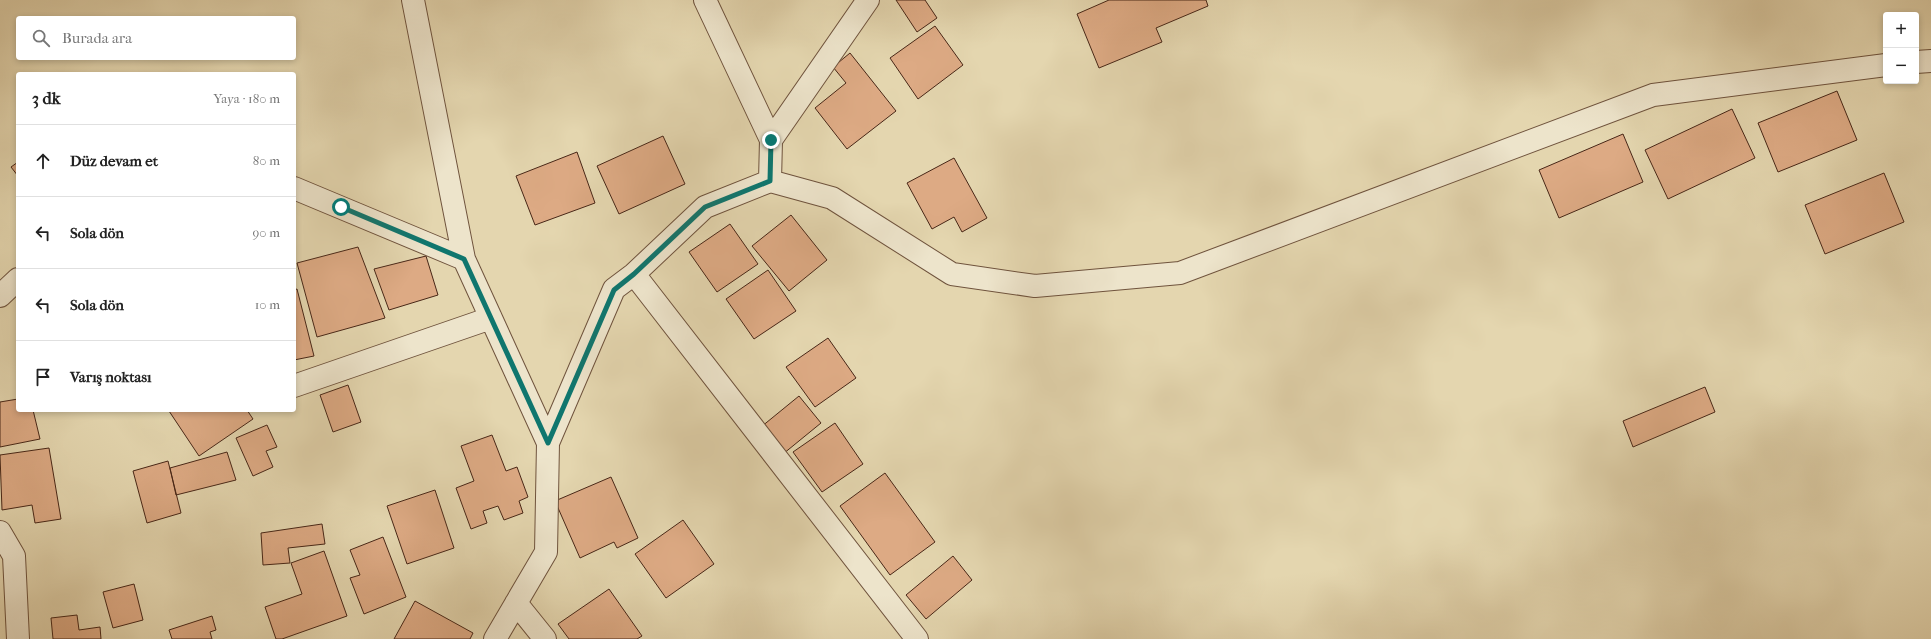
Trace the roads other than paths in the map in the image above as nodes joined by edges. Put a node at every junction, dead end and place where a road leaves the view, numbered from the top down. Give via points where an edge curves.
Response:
1 (413, 0) edge
2 (705, 0) edge
3 (868, 0) edge
4 (1931, 61) edge
5 (1919, 62) edge
6 (1883, 65) edge
7 (771, 140) junction
8 (770, 181) junction
9 (296, 189) edge
10 (464, 259) junction
11 (634, 274) junction
12 (16, 281) edge
13 (0, 296) edge
14 (491, 318) junction
15 (296, 385) edge
16 (548, 443) junction
17 (0, 532) edge
18 (516, 603) junction
19 (12, 632) edge
20 (495, 639) edge
21 (545, 639) edge
22 (918, 639) edge

1 - 10 street
2 - 7 street
3 - 7 street
4 - 5 street
6 - 8 street via 1653,95 1180,273 1035,286 952,274 832,198
7 - 8 street
8 - 11 street via 705,207
9 - 10 street
10 - 14 street
11 - 16 street via 614,290
11 - 22 street
12 - 13 street
14 - 15 street
14 - 16 street
16 - 18 street via 546,552
17 - 19 street via 14,556
18 - 20 street
18 - 21 street

